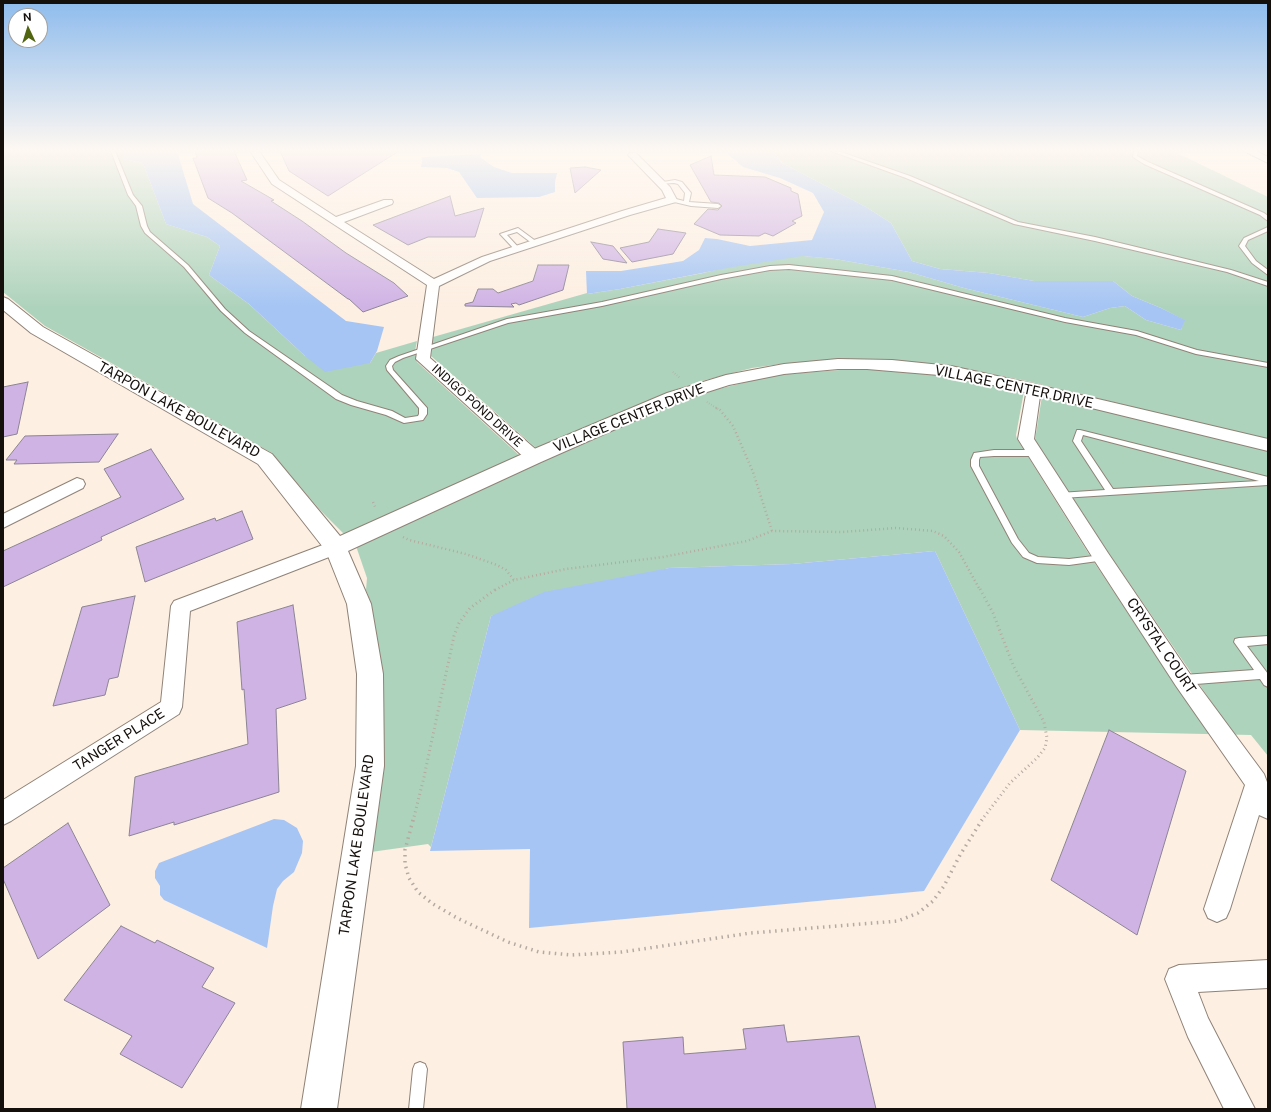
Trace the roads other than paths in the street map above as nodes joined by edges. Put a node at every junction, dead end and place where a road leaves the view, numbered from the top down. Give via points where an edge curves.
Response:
1 (137, 203) edge
2 (307, 203) edge
3 (386, 203) edge
4 (662, 203) edge
5 (686, 203) edge
6 (969, 203) edge
7 (1236, 203) edge
8 (718, 206) dead end
9 (1268, 219) edge
10 (335, 221) junction
11 (1266, 232) edge
12 (535, 243) junction
13 (517, 248) junction
14 (1268, 273) edge
15 (433, 284) junction
16 (1268, 284) edge
17 (3, 302) edge
18 (423, 350) junction
19 (1268, 364) edge
20 (1034, 388) junction
21 (1268, 445) edge
22 (1035, 454) junction
23 (534, 457) junction
24 (1268, 482) edge
25 (77, 484) dead end
26 (1111, 492) junction
27 (1062, 495) junction
28 (3, 522) edge
29 (336, 547) junction
30 (1102, 558) junction
31 (1268, 640) edge
32 (1265, 678) edge
33 (1183, 680) junction
34 (1262, 798) edge
35 (3, 813) edge
36 (1217, 909) dead end
37 (1268, 974) edge
38 (420, 1070) dead end
39 (319, 1109) edge
40 (416, 1109) edge
41 (1240, 1109) edge

1 - 18 lane via 144,226 154,240 186,266 223,310 247,332 339,397 389,413 404,421 420,418 423,408 389,366 392,361
2 - 10 street
3 - 10 street
4 - 12 street
5 - 8 lane
6 - 16 lane via 1016,223 1229,271
7 - 9 lane
10 - 15 street
11 - 14 lane via 1246,239 1242,246 1254,262
12 - 13 street
12 - 13 lane via 518,230 502,234
13 - 15 street via 486,259
15 - 18 street, INDIGO POND DRIVE
17 - 29 street, TARPON LAKE BOULEVARD via 37,330 265,459
18 - 19 lane via 507,321 602,304 751,271 789,267 904,280 1065,320 1137,333 1196,352
18 - 23 street, INDIGO POND DRIVE via 423,358
20 - 21 street, VILLAGE CENTER DRIVE
20 - 22 street, CRYSTAL COURT via 1026,438
20 - 23 street, VILLAGE CENTER DRIVE via 951,371 892,365 808,366 762,372 692,390
22 - 27 street, CRYSTAL COURT
22 - 30 lane via 994,453 977,455 975,460 975,466 1015,541 1026,555 1037,560 1069,562
23 - 29 street, VILLAGE CENTER DRIVE
24 - 26 lane
24 - 26 lane via 1080,432 1077,442
25 - 28 street
26 - 27 lane
27 - 30 street, CRYSTAL COURT
29 - 35 street, TANGER PLACE via 181,606 171,707
29 - 39 street, TARPON LAKE BOULEVARD via 359,604 370,674 370,766
30 - 33 street, CRYSTAL COURT
31 - 32 lane via 1239,642
32 - 33 lane
33 - 34 street, CRYSTAL COURT via 1256,782
34 - 36 street, CRYSTAL COURT
37 - 41 street via 1179,979 1198,1027
38 - 40 lane

